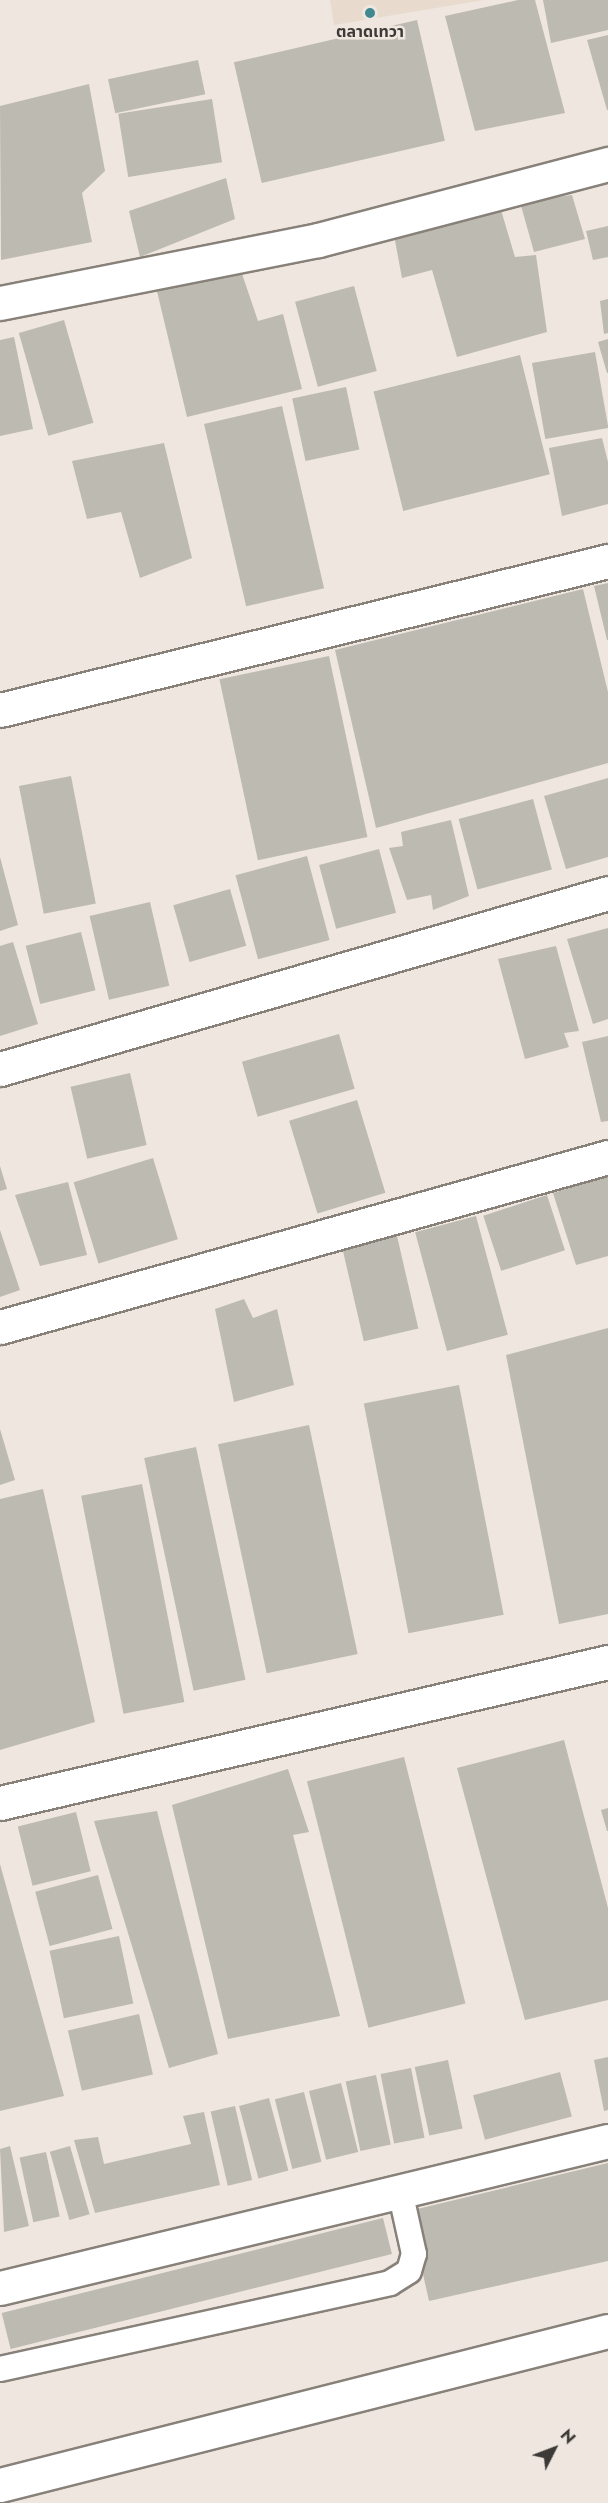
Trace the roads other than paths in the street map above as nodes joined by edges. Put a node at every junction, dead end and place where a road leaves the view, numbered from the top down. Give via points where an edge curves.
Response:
1 (608, 164) edge
2 (0, 303) edge
3 (608, 561) edge
4 (0, 710) edge
5 (608, 893) edge
6 (0, 1069) edge
7 (608, 1157) edge
8 (0, 1327) edge
9 (608, 1662) edge
10 (0, 1803) edge
11 (608, 2141) edge
12 (400, 2191) junction
13 (0, 2288) edge
14 (608, 2331) edge
15 (0, 2369) edge
16 (0, 2486) edge

1 - 2 street via 318,240
3 - 4 street
5 - 6 street
7 - 8 street
9 - 10 street
11 - 12 street
12 - 13 street
12 - 15 lane via 414,2254 409,2271 390,2283
14 - 16 street

